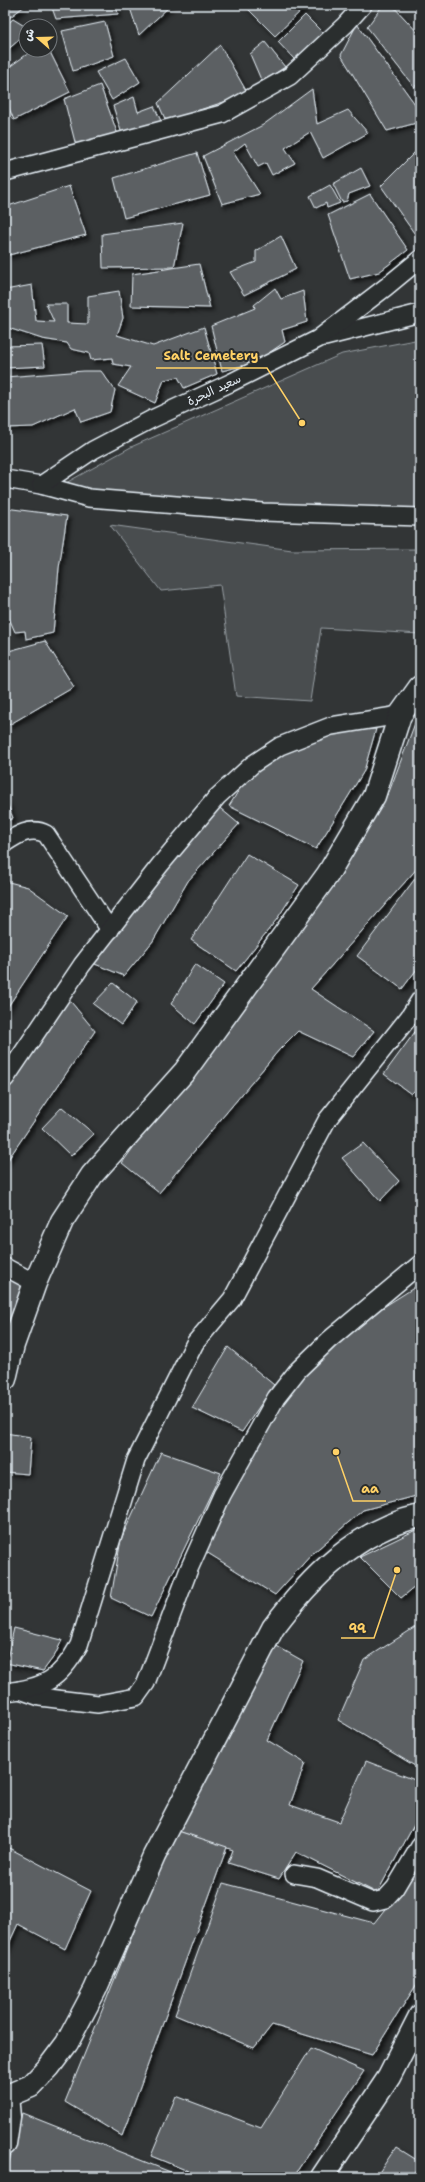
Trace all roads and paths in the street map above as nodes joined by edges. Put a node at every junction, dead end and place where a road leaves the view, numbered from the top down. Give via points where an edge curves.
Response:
1 (363, 5) edge
2 (5, 172) edge
3 (420, 259) edge
4 (420, 313) edge
5 (318, 339) junction
6 (5, 479) edge
7 (41, 485) junction
8 (420, 517) edge
9 (420, 686) edge
10 (400, 714) junction
11 (5, 843) edge
12 (110, 930) junction
13 (420, 1000) edge
14 (5, 1079) edge
15 (420, 1264) edge
16 (5, 1267) edge
17 (35, 1283) junction
18 (5, 1379) edge
19 (420, 1516) edge
20 (12, 1691) edge
21 (420, 1846) edge
22 (294, 1874) dead end
23 (420, 2016) edge
24 (6, 2095) edge
25 (5, 2144) edge
26 (322, 2177) edge

1 - 2 street via 290,76 222,114
3 - 5 street, سعيد البحرة
4 - 5 street
5 - 7 street, سعيد البحرة via 93,450
6 - 7 street
7 - 8 street via 89,498 263,512
9 - 10 street
10 - 12 street via 330,726 280,746 253,764 217,797
10 - 17 street via 374,796 328,874 185,1071 92,1175 62,1221
11 - 12 street via 32,830 46,834
12 - 14 street via 82,965
13 - 20 street via 327,1120 232,1299 196,1343 136,1460 79,1645 72,1659 62,1672 44,1683
15 - 20 street via 329,1340 298,1370 276,1398 222,1495 189,1569 146,1683 136,1697 98,1704
16 - 17 street
17 - 18 street via 13,1345
19 - 24 street via 409,1518 367,1536 345,1552 321,1571 292,1602 273,1628 154,1856 95,1990 67,2043 31,2086
21 - 22 street via 395,1888 385,1899 373,1902 317,1878
23 - 26 street via 389,2077
24 - 25 street via 8,2117

